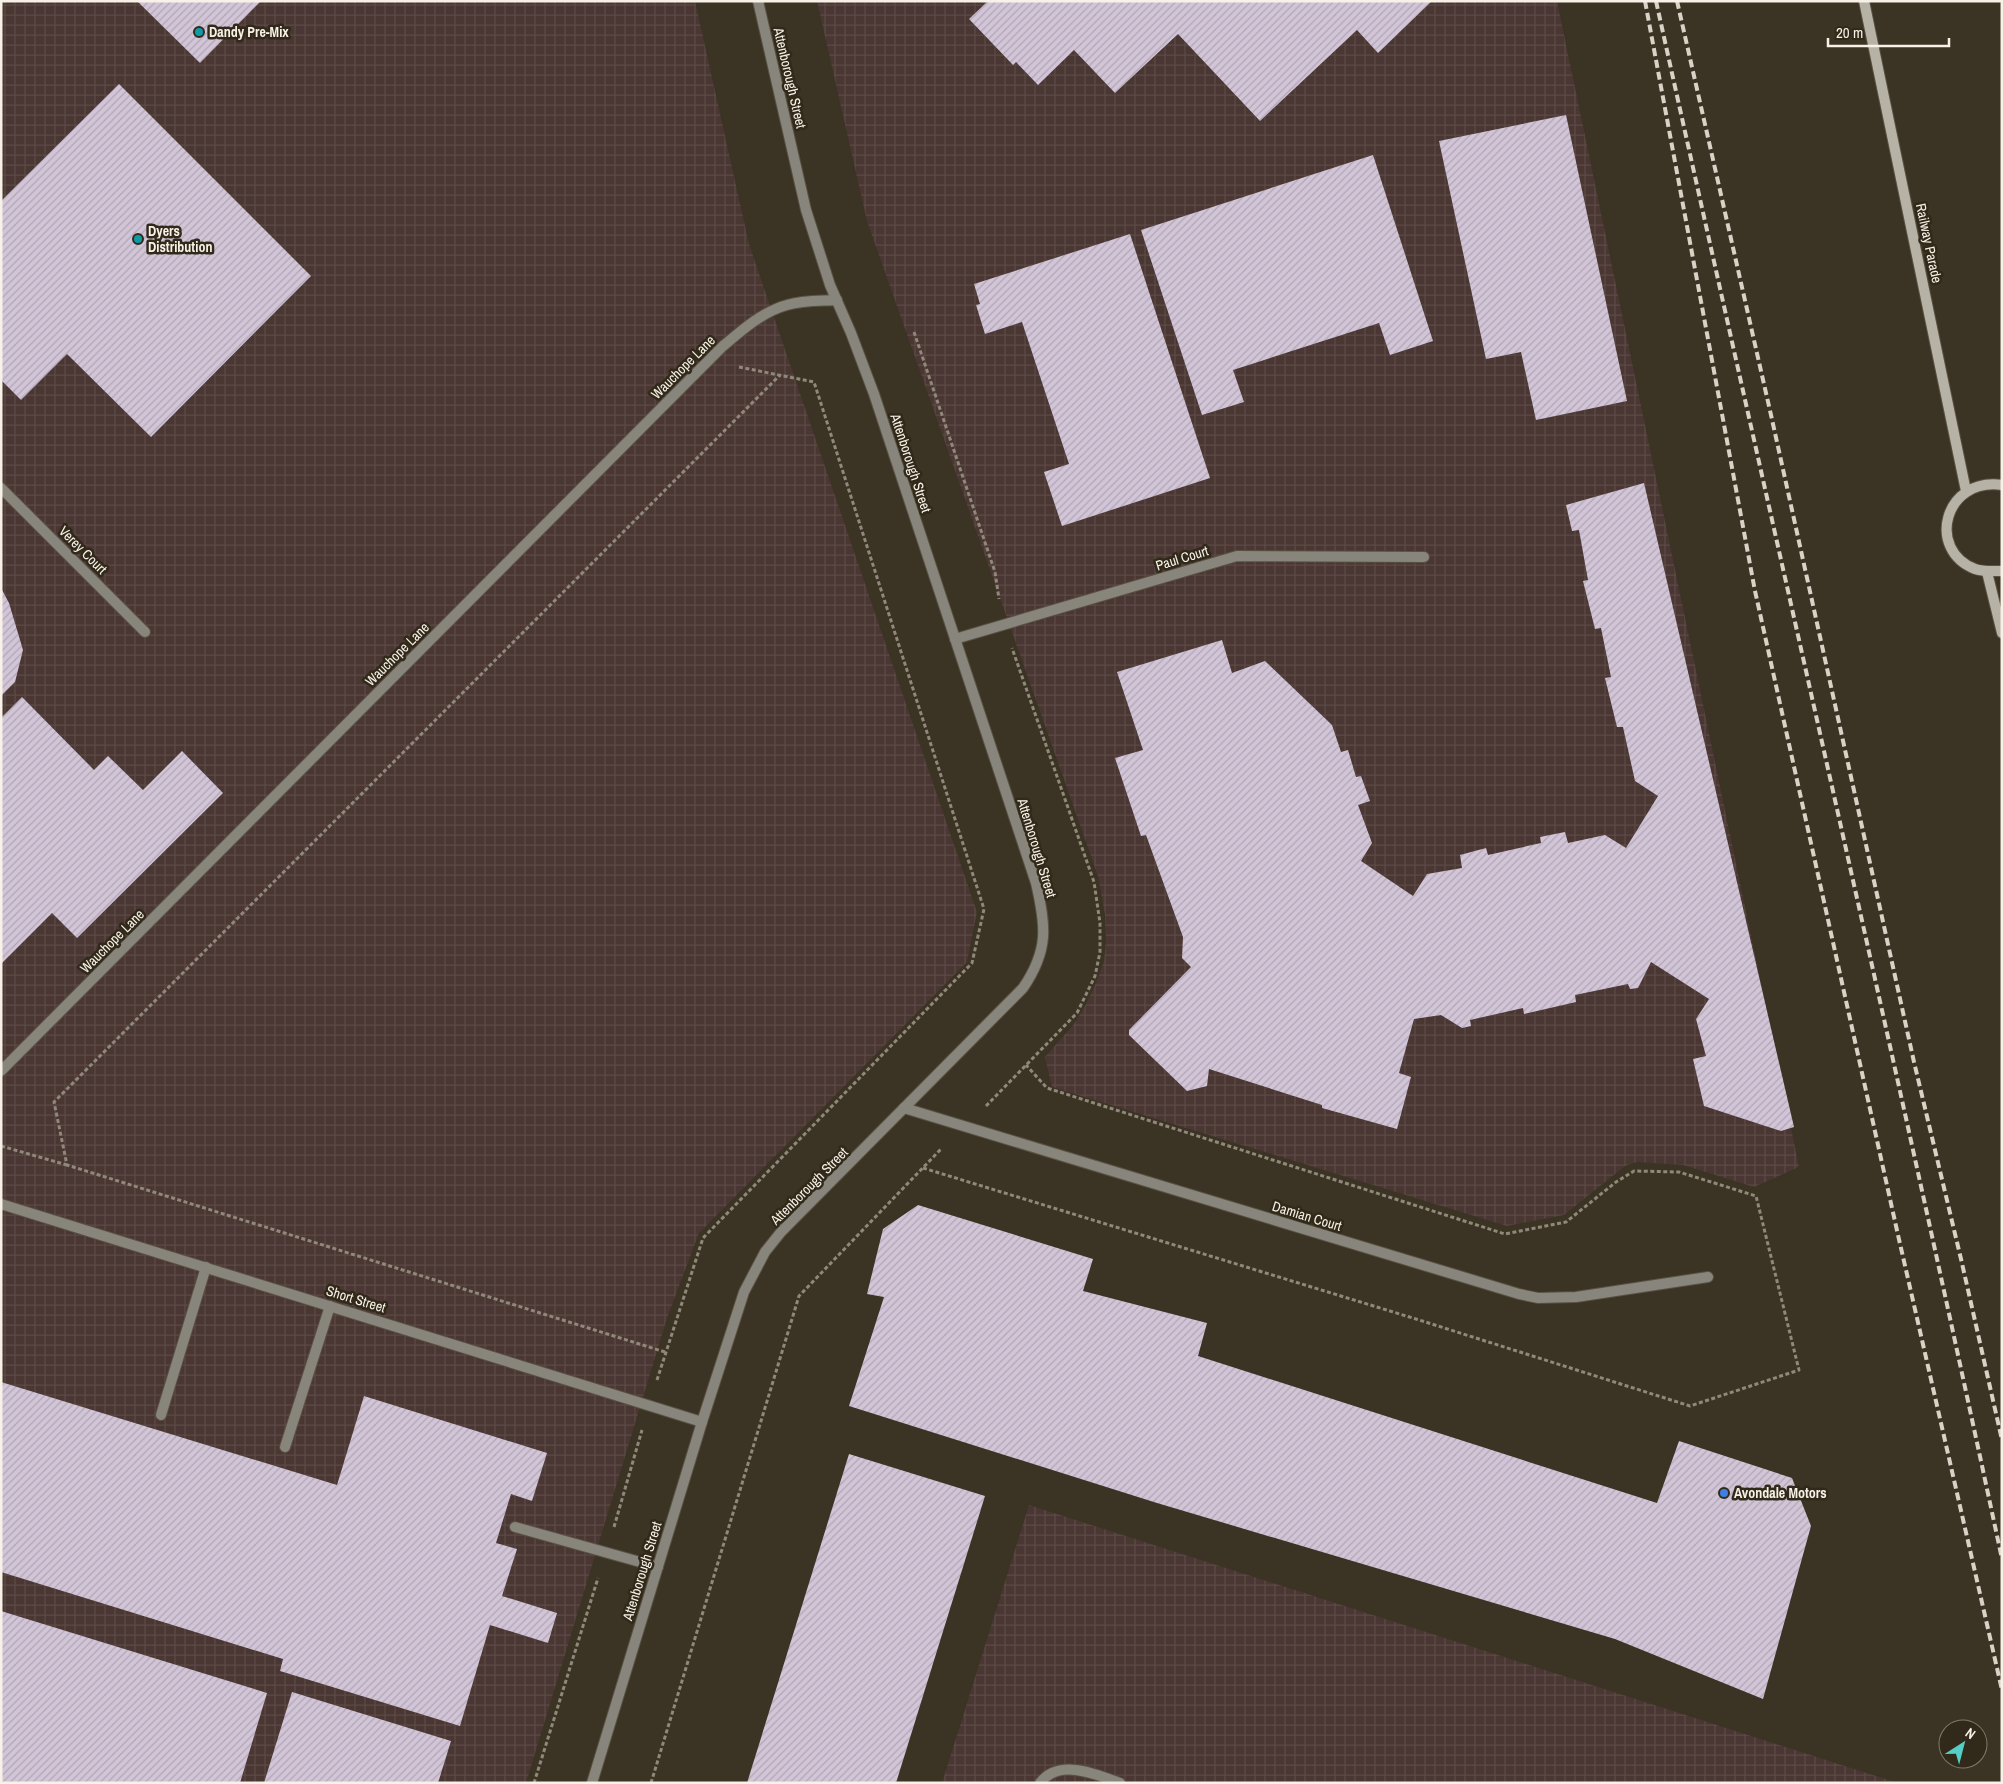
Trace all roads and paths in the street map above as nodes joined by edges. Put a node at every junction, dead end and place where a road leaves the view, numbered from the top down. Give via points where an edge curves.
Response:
1 (758, 1) edge
2 (1864, 1) edge
3 (837, 300) junction
4 (914, 332) dead end
5 (707, 363) junction
6 (780, 375) junction
7 (2002, 485) edge
8 (1, 488) edge
9 (1966, 491) junction
10 (1424, 556) dead end
11 (2002, 571) edge
12 (1987, 572) junction
13 (1004, 625) junction
14 (145, 632) dead end
15 (2002, 633) edge
16 (955, 639) junction
17 (1, 1071) edge
18 (904, 1108) junction
19 (965, 1127) junction
20 (1, 1146) edge
21 (66, 1165) junction
22 (1, 1204) edge
23 (206, 1267) junction
24 (1708, 1277) dead end
25 (330, 1306) junction
26 (665, 1352) junction
27 (650, 1405) junction
28 (161, 1415) dead end
29 (702, 1422) junction
30 (285, 1447) dead end
31 (515, 1526) dead end
32 (606, 1552) junction
33 (658, 1566) junction
34 (534, 1783) edge
35 (592, 1783) edge
36 (651, 1783) edge
37 (1040, 1783) edge
38 (1120, 1783) edge

1 - 3 street, Attenborough Street via 806,210
2 - 9 main road, Railway Parade
3 - 5 street, Wauchope Lane via 802,302 777,308 748,325
3 - 16 street, Attenborough Street via 874,394
4 - 13 path via 995,572
5 - 6 path
5 - 17 street, Wauchope Lane
6 - 21 path via 54,1102
6 - 26 path via 814,382 984,909 972,963 703,1238
7 - 9 main road via 1978,486
8 - 14 street, Verey Court
9 - 12 main road via 1949,512 1948,539 1963,561 1974,569
10 - 13 street, Paul Court via 1237,556
11 - 12 main road
12 - 15 main road
13 - 16 street, Paul Court
13 - 19 path via 1094,882 1100,922 1100,952 1095,976 1077,1013
16 - 18 street, Attenborough Street via 1036,883 1044,932 1037,965 1023,988
18 - 19 street, Damian Court
18 - 29 street, Attenborough Street via 765,1252 744,1292
19 - 24 street, Damian Court via 1538,1298 1576,1297
19 - 36 path via 799,1296
20 - 21 path
21 - 26 path
22 - 23 street, Short Street
23 - 25 street, Short Street
23 - 28 street
25 - 27 street, Short Street
25 - 30 street
26 - 27 path
27 - 29 street, Short Street
27 - 32 path
29 - 33 street, Attenborough Street
31 - 32 street
32 - 33 street
32 - 34 path
33 - 35 street, Attenborough Street
37 - 38 street via 1053,1771 1071,1770

